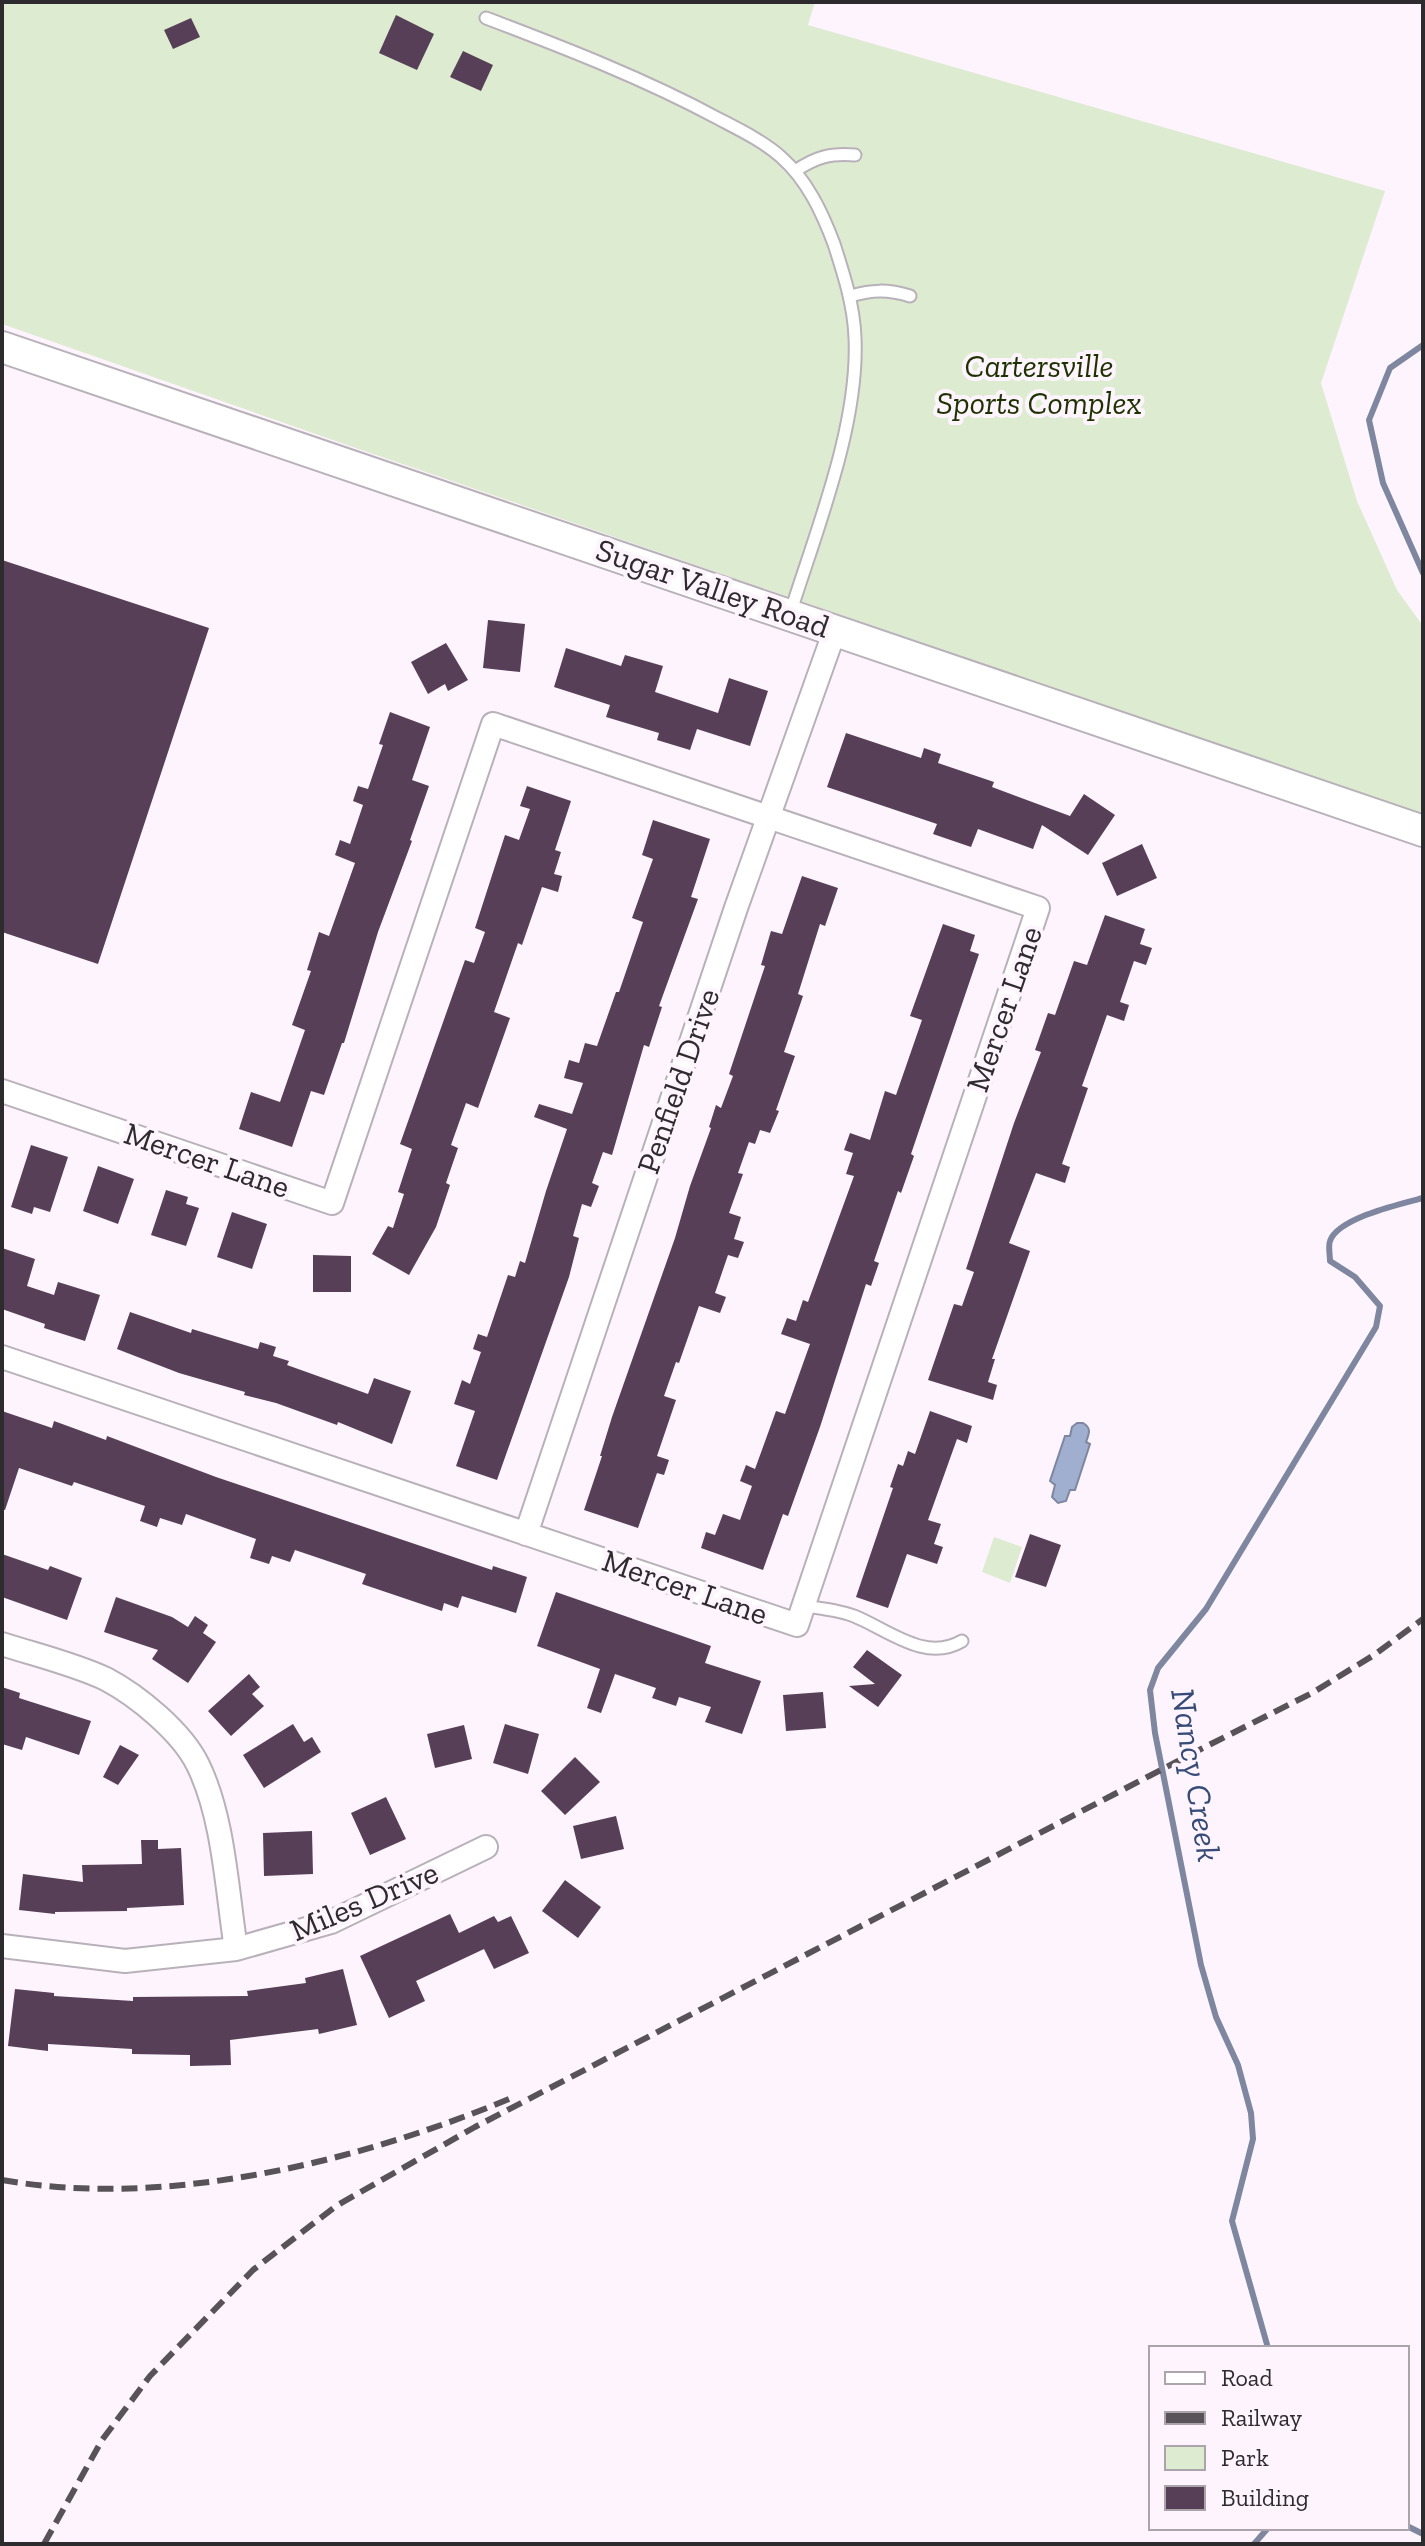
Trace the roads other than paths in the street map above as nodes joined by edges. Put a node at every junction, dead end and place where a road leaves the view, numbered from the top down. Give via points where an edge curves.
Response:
1 (486, 18) dead end
2 (855, 155) dead end
3 (795, 171) junction
4 (850, 296) junction
5 (910, 296) dead end
6 (2, 347) edge
7 (790, 615) junction
8 (835, 630) junction
9 (768, 817) junction
10 (1423, 831) edge
11 (2, 1091) edge
12 (2, 1357) edge
13 (526, 1534) junction
14 (803, 1606) junction
15 (962, 1641) dead end
16 (2, 1644) edge
17 (486, 1847) dead end
18 (2, 1946) edge
19 (236, 1949) junction

1 - 3 lane via 691,104 755,138
2 - 3 lane via 814,158
3 - 4 lane via 818,206
4 - 5 lane via 873,290
4 - 7 lane via 856,368 851,404
6 - 7 street, Sugar Valley Road
7 - 8 street, Sugar Valley Road
8 - 9 street, Penfield Drive
8 - 10 street, Sugar Valley Road
9 - 11 street, Mercer Lane via 493,724 332,1203
9 - 13 street, Penfield Drive
9 - 14 street, Mercer Lane via 1038,908
12 - 13 street, Mercer Lane
13 - 14 street, Mercer Lane via 797,1625
14 - 15 lane via 855,1616 926,1647
16 - 19 street via 129,1692 161,1717 197,1763 211,1802
17 - 19 street, Miles Drive via 331,1922
18 - 19 street, Miles Drive via 125,1961

